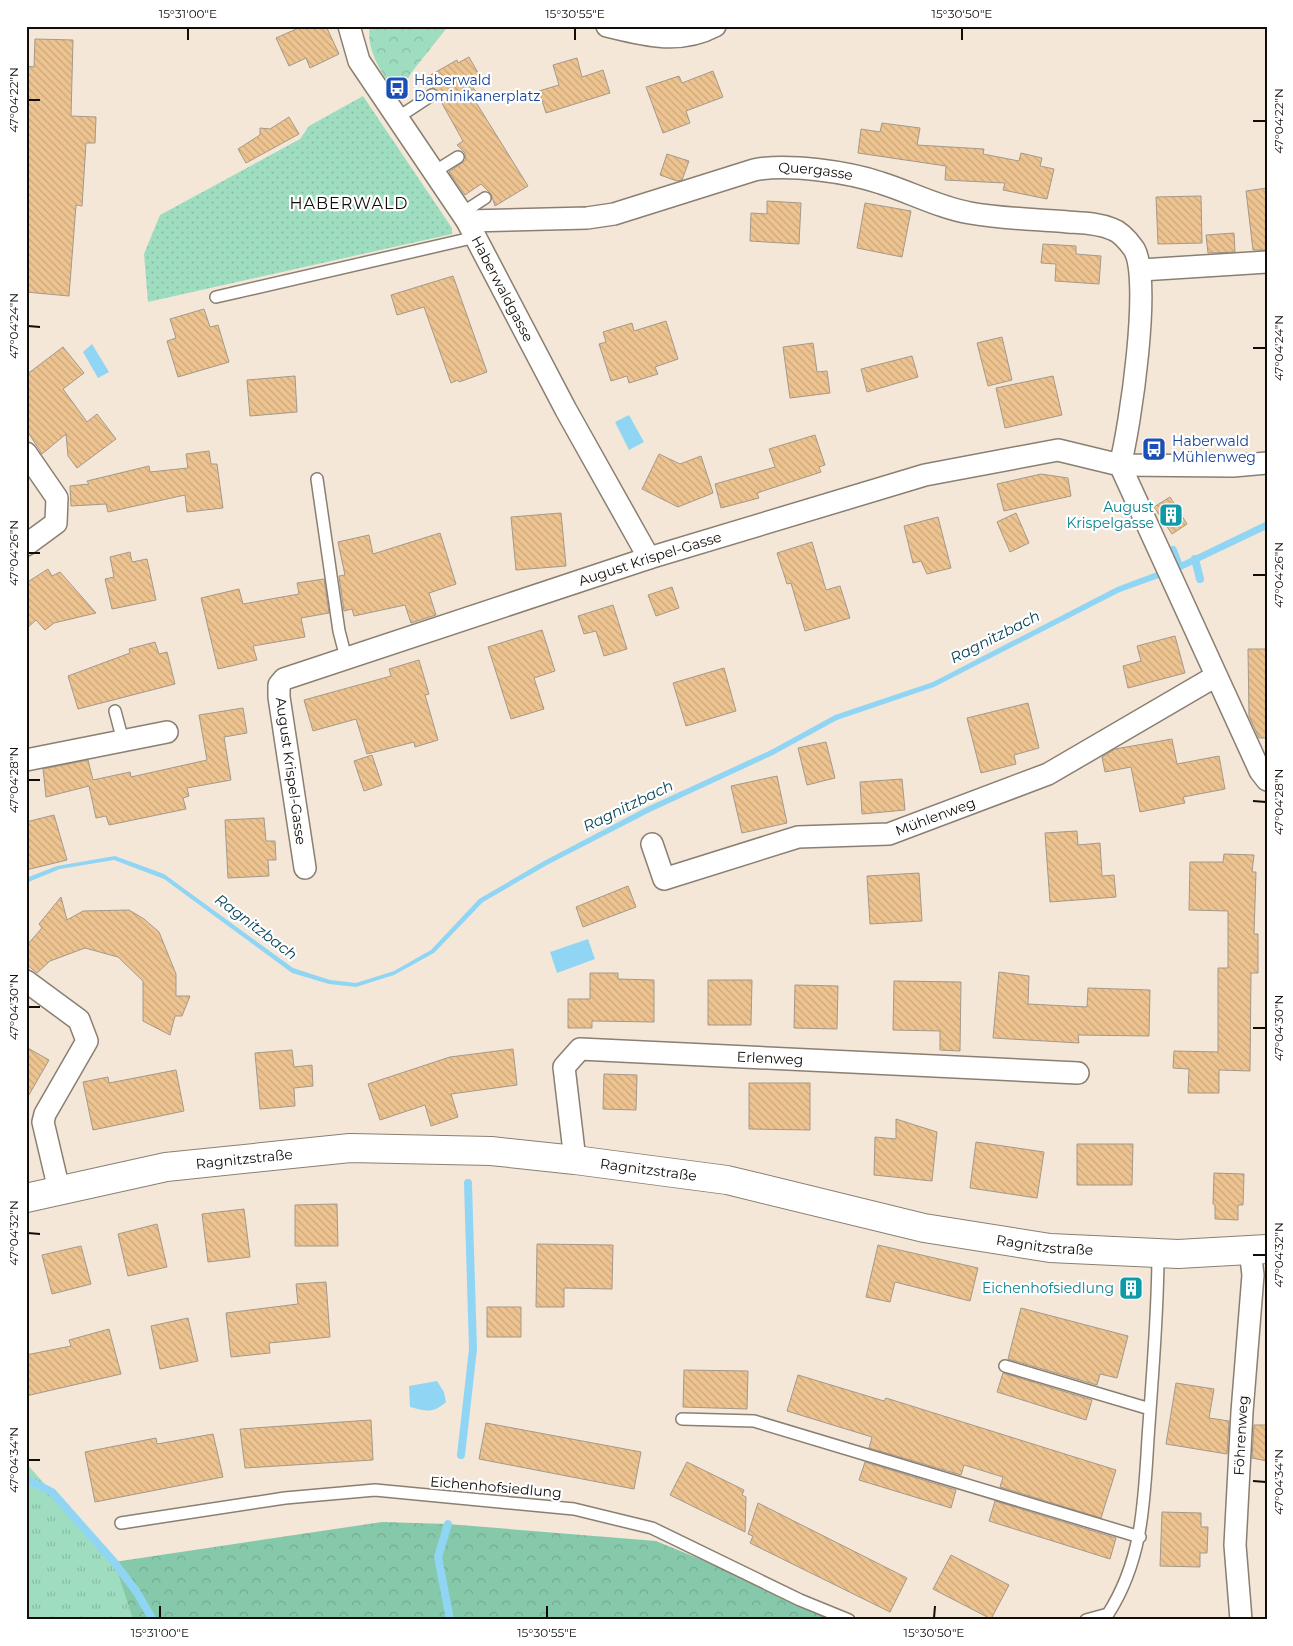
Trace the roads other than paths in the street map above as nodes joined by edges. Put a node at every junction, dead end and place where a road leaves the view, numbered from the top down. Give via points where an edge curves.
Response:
1 (350, 26) edge
2 (607, 26) edge
3 (715, 26) edge
4 (432, 95) dead end
5 (397, 118) junction
6 (458, 157) dead end
7 (434, 172) junction
8 (485, 198) dead end
9 (468, 224) junction
10 (1267, 262) edge
11 (1141, 270) junction
12 (216, 297) dead end
13 (26, 453) edge
14 (1267, 462) edge
15 (1120, 465) junction
16 (317, 479) dead end
17 (26, 545) edge
18 (649, 558) junction
19 (346, 658) junction
20 (1216, 676) junction
21 (115, 711) dead end
22 (167, 732) dead end
23 (123, 741) junction
24 (26, 760) edge
25 (1267, 780) edge
26 (652, 844) dead end
27 (305, 868) dead end
28 (26, 981) edge
29 (1078, 1073) dead end
30 (575, 1160) junction
31 (59, 1190) junction
32 (26, 1198) edge
33 (1258, 1250) edge
34 (1158, 1253) junction
35 (1005, 1366) dead end
36 (1150, 1409) junction
37 (682, 1419) dead end
38 (121, 1523) dead end
39 (1140, 1537) junction
40 (849, 1620) edge
41 (1086, 1620) edge
42 (1241, 1620) edge

1 - 5 street, Haberwaldgasse via 359,61
2 - 3 street via 671,38 702,33
4 - 5 lane
5 - 7 street, Haberwaldgasse
6 - 7 lane
7 - 9 street, Haberwaldgasse
8 - 9 lane
9 - 11 street, Quergasse via 614,214 754,170 806,169 880,182 970,214 1092,223 1114,229 1134,250
9 - 12 lane
9 - 18 street, Haberwaldgasse
10 - 11 street
11 - 15 street, Quergasse via 1141,317 1126,442
13 - 17 street via 57,498 56,523
14 - 15 street, August Krispel-Gasse via 1233,466
15 - 18 street, August Krispel-Gasse via 1058,450 925,475
15 - 20 street
16 - 19 lane via 339,631
18 - 19 street, August Krispel-Gasse
19 - 27 street, August Krispel-Gasse via 284,679 279,685
20 - 25 street
20 - 26 street, Mühlenweg via 1048,774 889,834 798,837 664,879
21 - 23 lane
22 - 23 street
23 - 24 street
28 - 31 street via 79,1020 87,1041 43,1122
29 - 30 street, Erlenweg via 580,1048 564,1067
30 - 31 main road, Ragnitzstraße via 491,1152 350,1148 166,1167
30 - 34 main road, Ragnitzstraße via 727,1180 924,1228 1050,1248
31 - 32 main road, Ragnitzstraße
33 - 34 main road, Ragnitzstraße
33 - 42 street, Föhrenweg via 1253,1275 1242,1412 1235,1545
34 - 36 lane via 1158,1308
35 - 36 lane
36 - 39 lane
37 - 39 lane via 754,1420
38 - 40 lane, Eichenhofsiedlung via 285,1498 376,1490 574,1509 652,1528 800,1600
39 - 41 lane via 1122,1592 1108,1614

